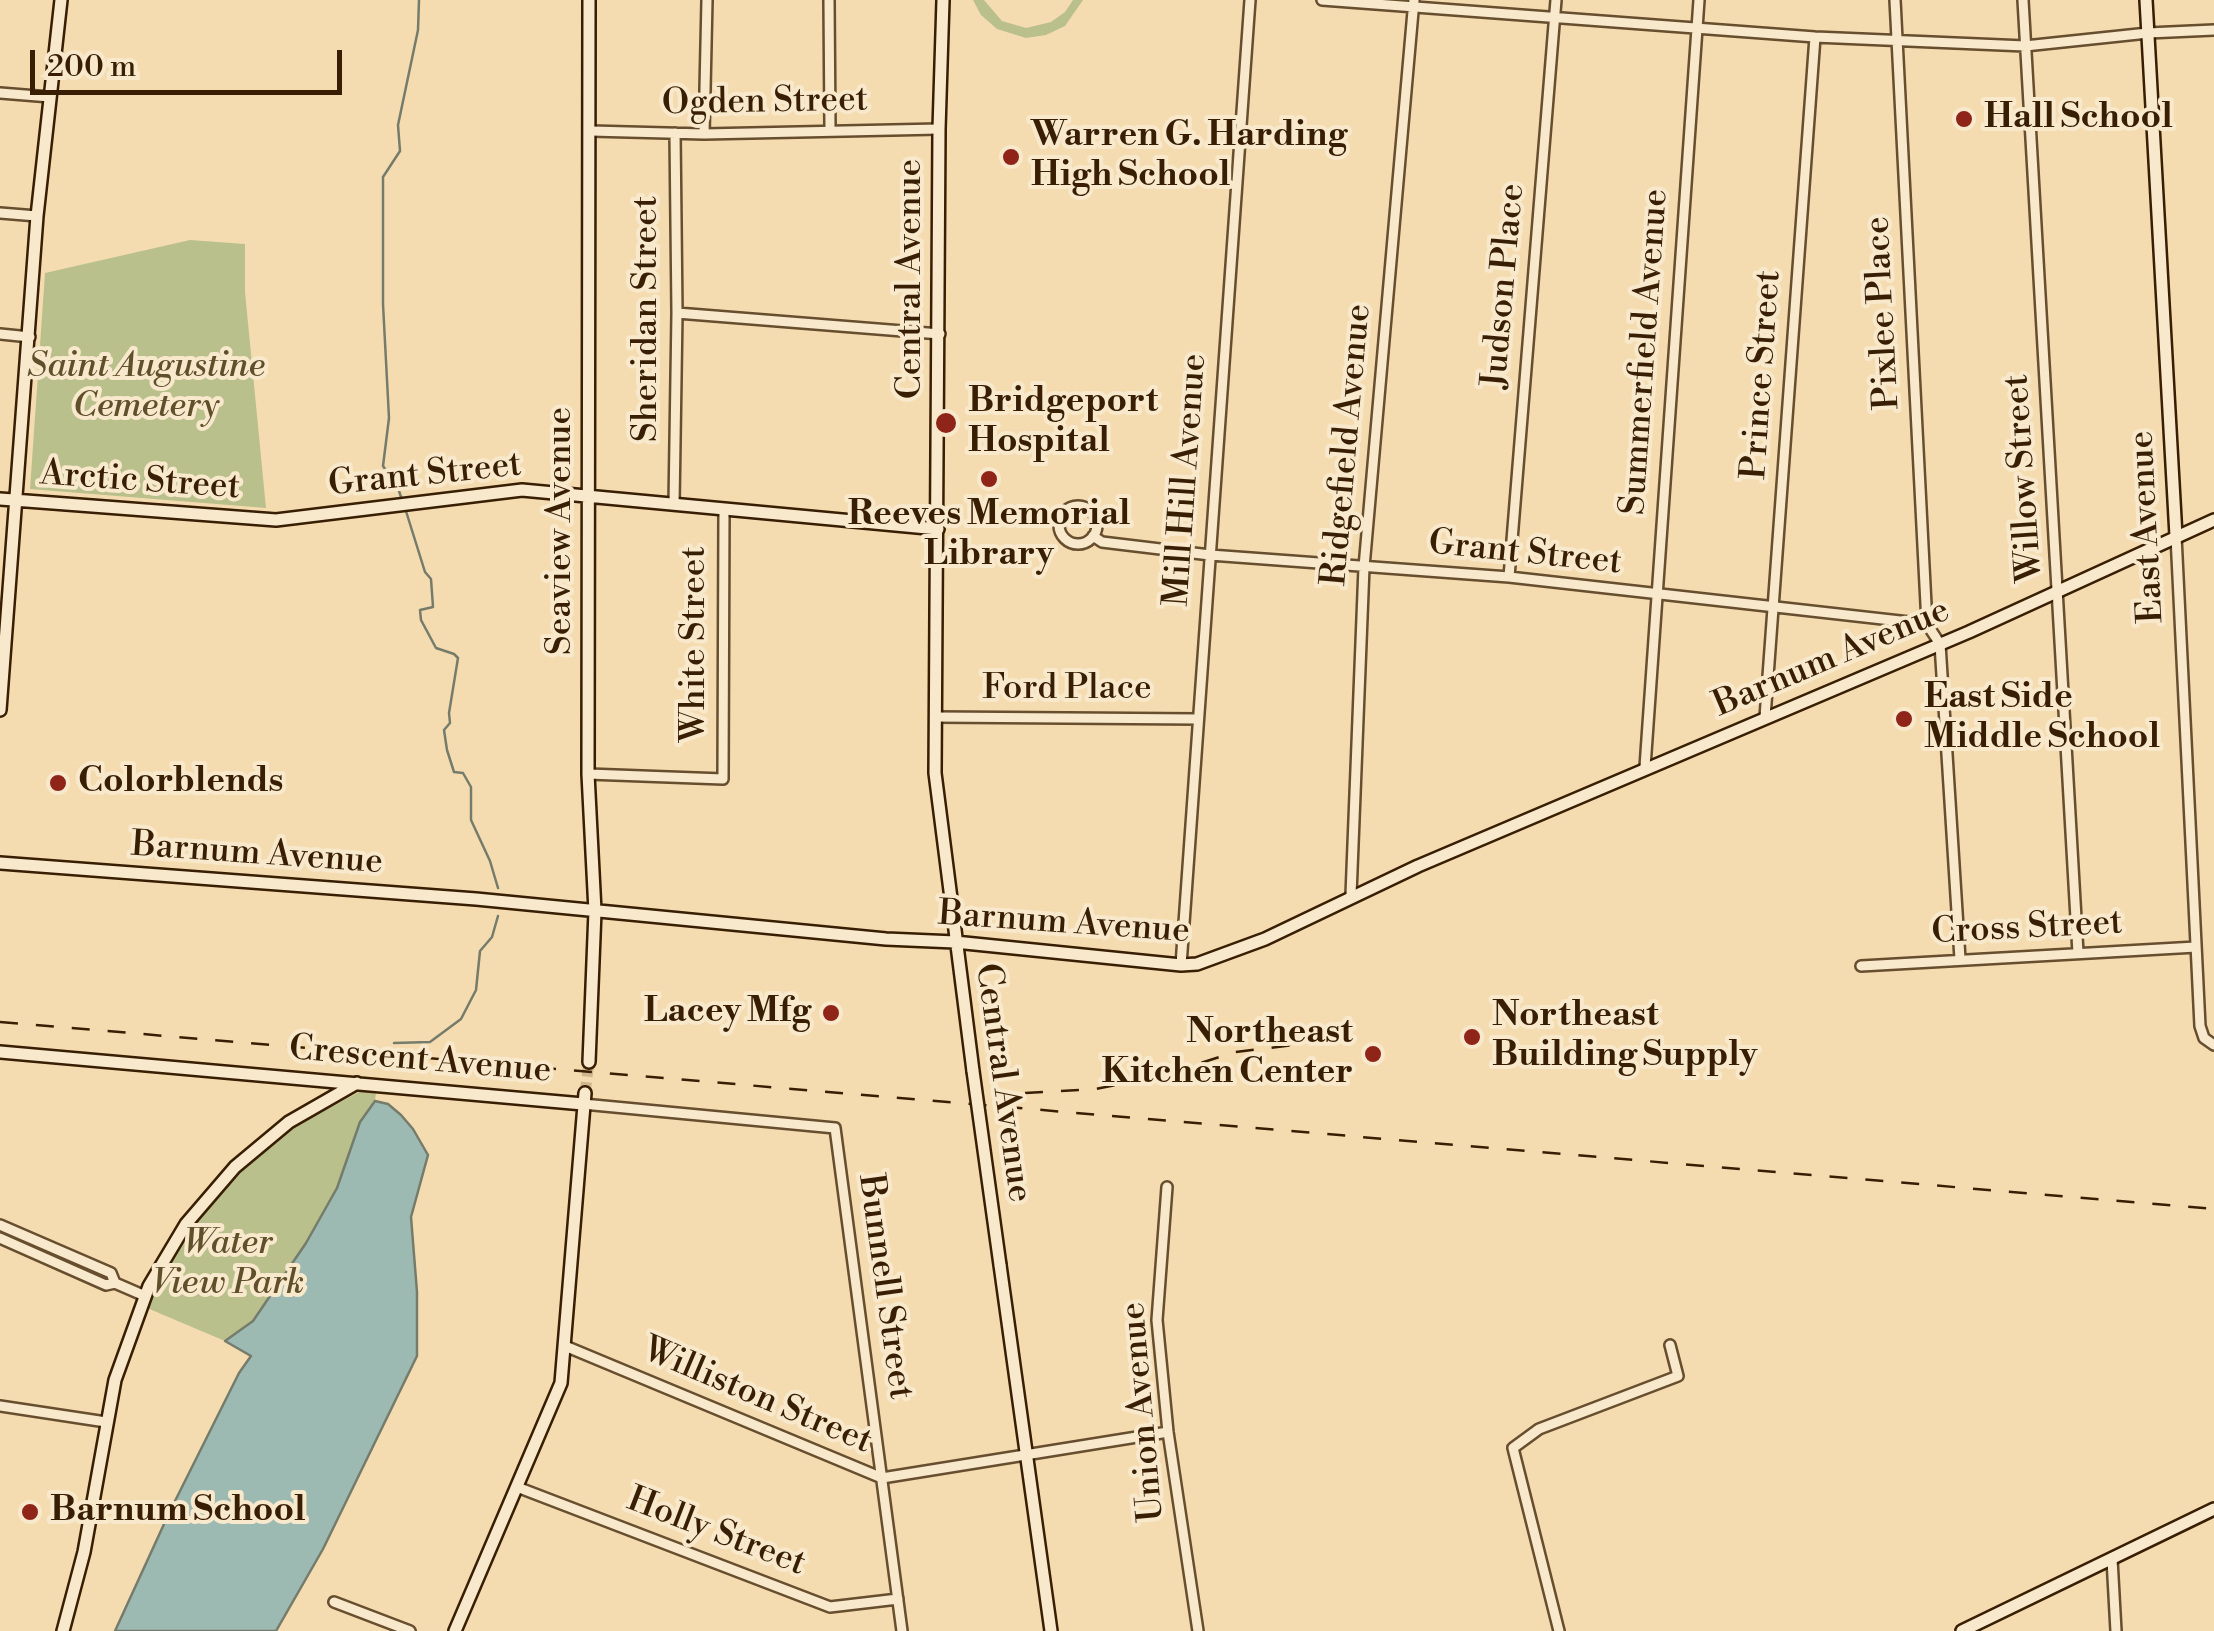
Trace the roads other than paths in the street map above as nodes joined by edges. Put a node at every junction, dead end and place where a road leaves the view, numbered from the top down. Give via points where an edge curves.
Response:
1 (61, 0) edge
2 (589, 0) edge
3 (706, 0) edge
4 (829, 0) edge
5 (943, 0) edge
6 (1250, 0) edge
7 (1322, 0) edge
8 (1556, 0) edge
9 (1699, 0) edge
10 (1895, 0) edge
11 (2024, 0) edge
12 (2146, 0) edge
13 (1414, 4) edge
14 (1555, 16) junction
15 (1697, 27) junction
16 (2214, 30) edge
17 (2148, 32) junction
18 (1816, 37) junction
19 (1898, 41) junction
20 (2025, 46) junction
21 (0, 92) edge
22 (50, 97) junction
23 (830, 129) junction
24 (939, 129) junction
25 (591, 131) junction
26 (675, 133) junction
27 (704, 134) junction
28 (0, 214) edge
29 (37, 216) junction
30 (677, 313) junction
31 (0, 334) edge
32 (940, 334) junction
33 (30, 337) junction
34 (590, 497) junction
35 (0, 499) edge
36 (16, 500) junction
37 (674, 504) junction
38 (724, 509) junction
39 (276, 520) joint
40 (2214, 520) edge
41 (938, 528) junction
42 (1094, 536) junction
43 (2176, 536) junction
44 (1210, 555) junction
45 (1364, 567) junction
46 (1509, 578) junction
47 (2059, 589) junction
48 (1656, 595) junction
49 (1774, 607) junction
50 (1928, 624) junction
51 (1940, 644) junction
52 (2, 670) edge
53 (0, 710) edge
54 (935, 717) junction
55 (1765, 717) junction
56 (1198, 718) junction
57 (1645, 768) junction
58 (588, 774) junction
59 (0, 863) edge
60 (1352, 895) junction
61 (595, 911) junction
62 (955, 942) junction
63 (2196, 947) junction
64 (2078, 953) junction
65 (1960, 959) junction
66 (1181, 965) junction
67 (1861, 966) dead end
68 (2214, 1045) edge
69 (0, 1052) edge
70 (589, 1062) tunnel mouth
71 (357, 1083) junction
72 (584, 1098) junction
73 (834, 1128) joint
74 (1167, 1187) dead end
75 (0, 1225) edge
76 (0, 1238) edge
77 (115, 1283) junction
78 (145, 1296) junction
79 (1670, 1345) dead end
80 (565, 1346) junction
81 (0, 1406) edge
82 (106, 1422) junction
83 (1168, 1432) junction
84 (1026, 1456) junction
85 (882, 1478) junction
86 (517, 1487) junction
87 (2214, 1509) edge
88 (2112, 1559) junction
89 (898, 1599) junction
90 (334, 1602) dead end
91 (63, 1631) edge
92 (410, 1631) edge
93 (454, 1631) edge
94 (902, 1631) edge
95 (1050, 1631) edge
96 (1198, 1631) edge
97 (1559, 1631) edge
98 (1962, 1631) edge
99 (2116, 1631) edge

1 - 22 main road
2 - 25 main road, Seaview Avenue
3 - 27 street
4 - 23 street
5 - 24 main road, Central Avenue
6 - 44 street, Mill Hill Avenue
7 - 13 street
8 - 14 street, Judson Place
9 - 15 street, Summerfield Avenue
10 - 19 street, Pixlee Place
11 - 20 street, Willow Street
12 - 17 main road, East Avenue
13 - 14 street
13 - 45 street, Ridgefield Avenue
14 - 15 street
14 - 46 street, Judson Place
15 - 18 street
15 - 48 street, Summerfield Avenue
16 - 17 street
17 - 20 street
17 - 43 main road, East Avenue
18 - 19 street
18 - 49 street, Prince Street
19 - 20 street
19 - 50 street, Pixlee Place
20 - 47 street, Willow Street
21 - 22 street
22 - 29 main road
23 - 24 street, Ogden Street
23 - 27 street, Ogden Street
24 - 32 main road, Central Avenue
25 - 26 street, Ogden Street
25 - 34 main road, Seaview Avenue
26 - 27 street, Ogden Street
26 - 30 street, Sheridan Street
28 - 29 street
29 - 33 main road
30 - 32 street
30 - 37 street, Sheridan Street
31 - 33 street
32 - 41 main road, Central Avenue
33 - 36 main road
34 - 37 main road, Grant Street
34 - 39 main road, Grant Street via 522,490
34 - 58 main road, Seaview Avenue
35 - 36 main road, Arctic Street
36 - 39 main road, Arctic Street
36 - 52 main road
37 - 38 main road, Grant Street
38 - 41 main road, Grant Street
38 - 58 street, White Street via 723,778
40 - 43 main road, Barnum Avenue
41 - 54 main road, Central Avenue
42 - 42 street, Grant Street via 1097,524 1086,508 1063,514 1059,525 1067,540 1078,544
42 - 44 street, Grant Street
43 - 47 main road, Barnum Avenue
43 - 63 street, East Avenue
44 - 45 street, Grant Street
44 - 56 street, Mill Hill Avenue
45 - 46 street, Grant Street
45 - 60 street, Ridgefield Avenue
46 - 48 street, Grant Street
47 - 51 main road, Barnum Avenue
47 - 64 street, Willow Street
48 - 49 street, Grant Street
48 - 57 street, Summerfield Avenue
49 - 50 street, Grant Street
49 - 55 street, Prince Street
50 - 51 street
51 - 55 main road, Barnum Avenue
51 - 65 street
52 - 53 main road
54 - 56 street, Ford Place
54 - 62 main road, Central Avenue via 934,773
55 - 57 main road, Barnum Avenue
56 - 66 street, Mill Hill Avenue
57 - 60 main road, Barnum Avenue
58 - 61 main road, Seaview Avenue
59 - 61 main road, Barnum Avenue
60 - 66 main road, Barnum Avenue via 1252,944
61 - 62 main road, Barnum Avenue
61 - 70 main road, Seaview Avenue
62 - 66 main road, Barnum Avenue
62 - 84 main road, Central Avenue, bridge
63 - 64 street, Cross Street
63 - 68 street, East Avenue via 2201,1031
64 - 65 street, Cross Street
65 - 67 street, Cross Street
69 - 71 main road, Crescent Avenue
71 - 72 main road, Crescent Avenue
71 - 78 main road via 290,1122 234,1167 186,1224
72 - 73 street, Crescent Avenue
72 - 80 main road
73 - 85 street, Bunnell Street
74 - 83 street, Union Avenue via 1157,1320
75 - 77 street via 111,1273
76 - 77 street via 106,1285
77 - 78 street
78 - 82 main road
79 - 97 street via 1678,1376 1538,1428 1513,1448
80 - 85 street, Williston Street
80 - 86 main road via 560,1383
81 - 82 street
82 - 91 main road
83 - 84 street, Williston Street
83 - 96 street, Union Avenue
84 - 85 street, Williston Street
84 - 95 main road, Central Avenue
85 - 89 street, Bunnell Street
86 - 89 street, Holly Street via 830,1606
86 - 93 main road
87 - 88 main road
88 - 98 main road
88 - 99 street
89 - 94 street, Bunnell Street
90 - 92 street

